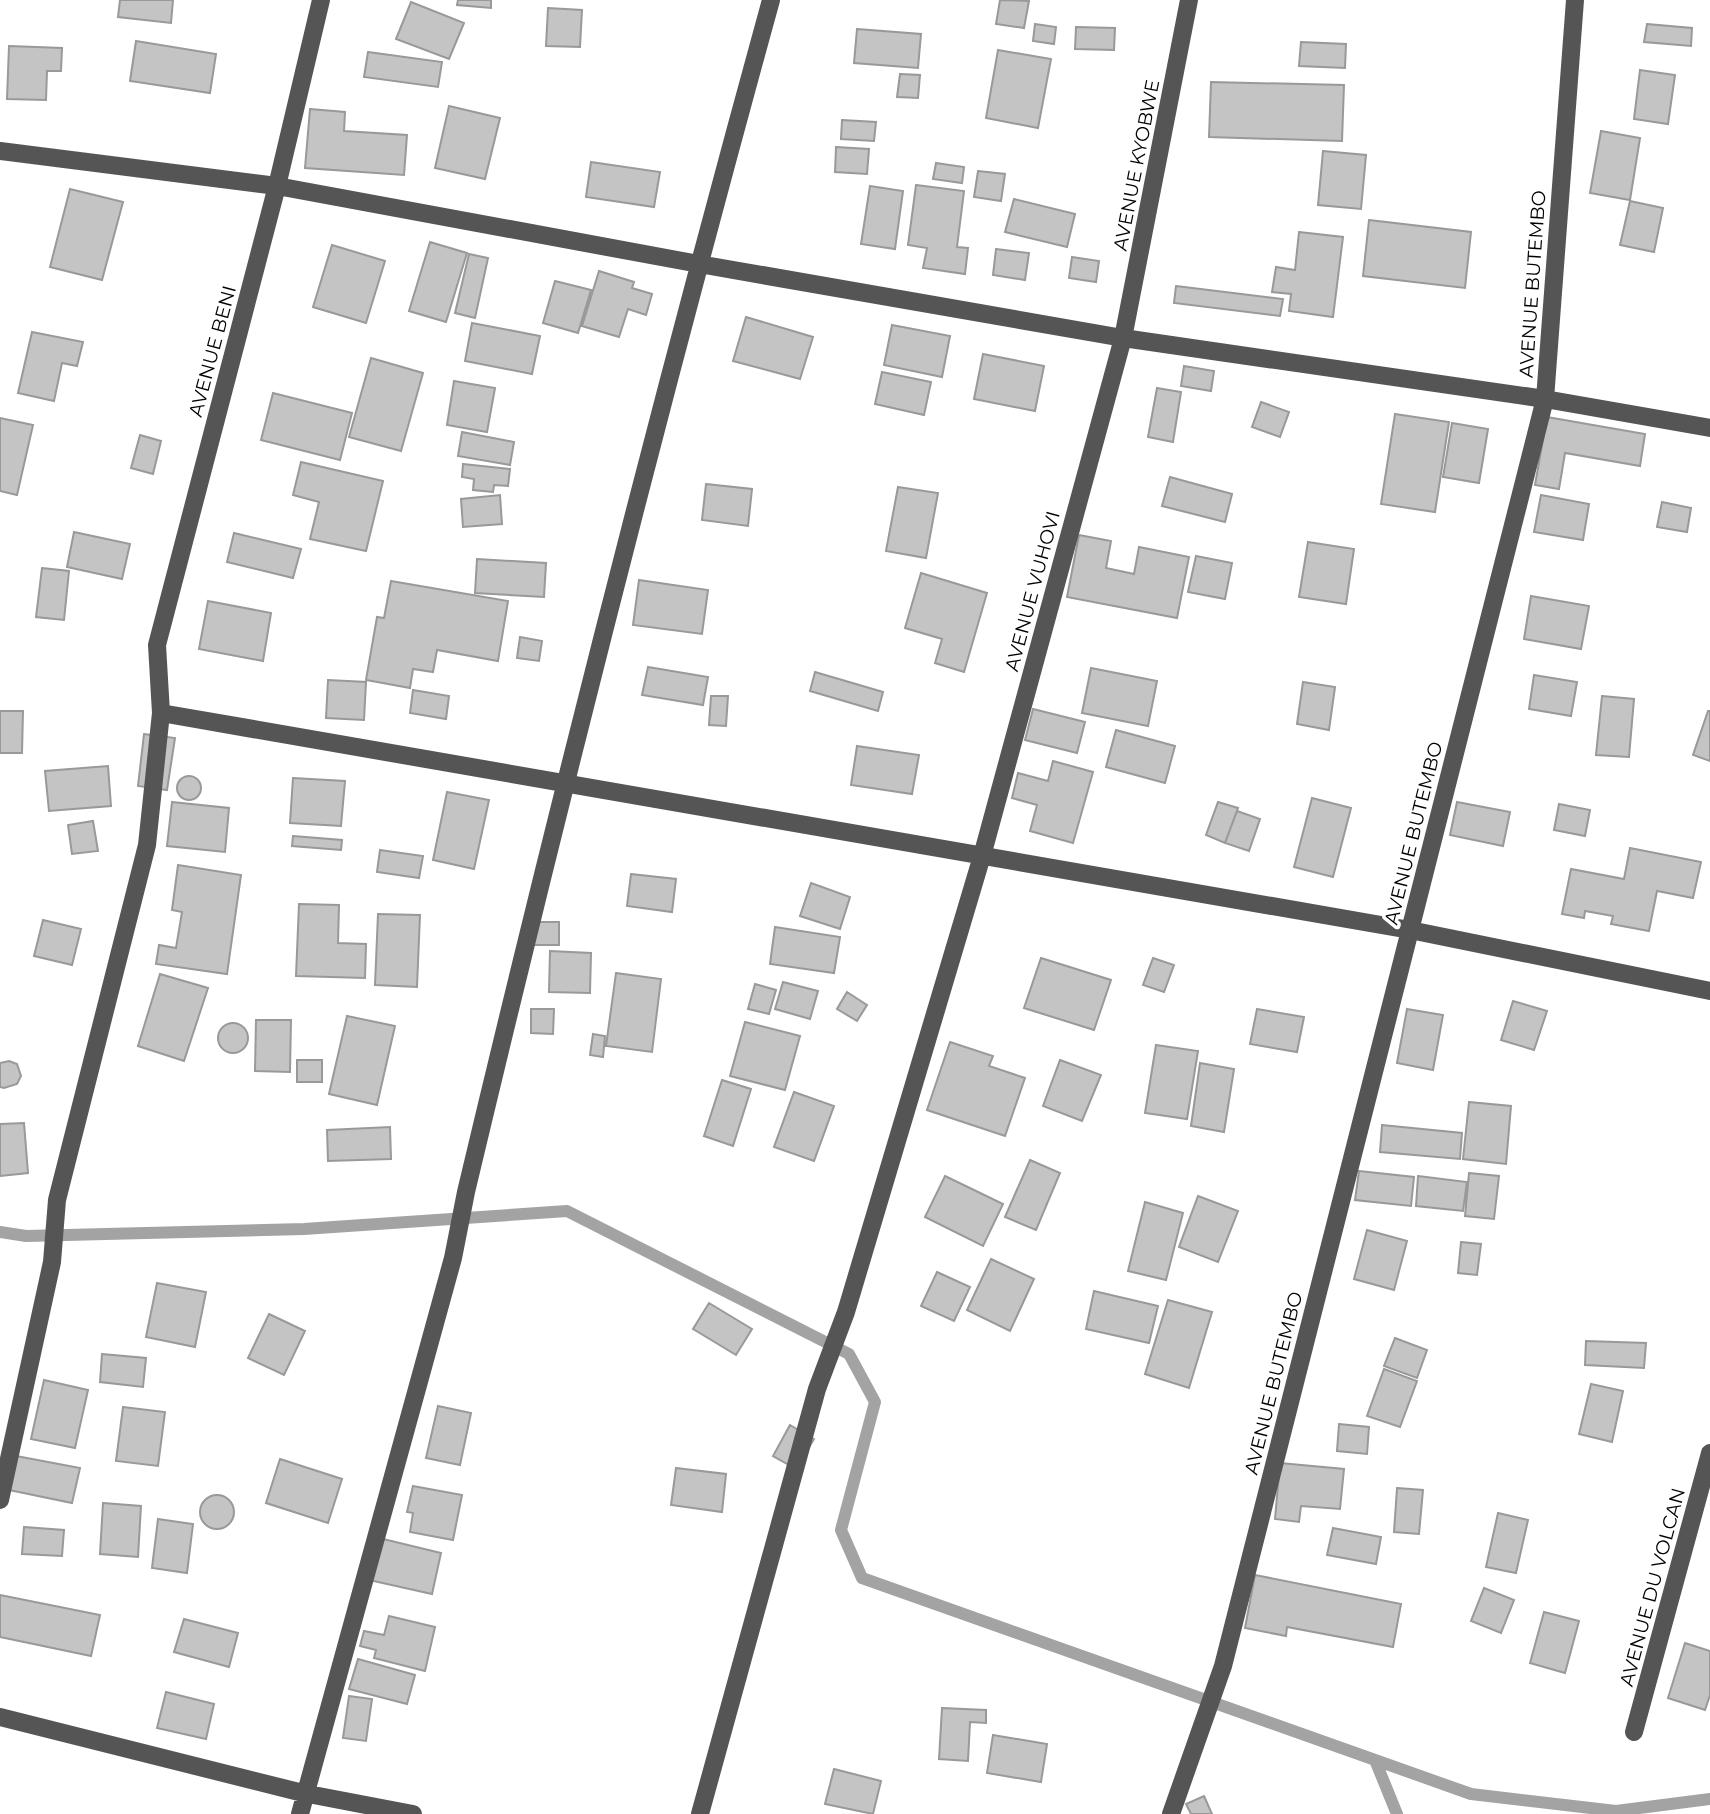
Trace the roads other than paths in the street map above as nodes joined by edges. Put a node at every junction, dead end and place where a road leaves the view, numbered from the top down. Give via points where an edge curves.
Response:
1 (321, 0) edge
2 (771, 0) edge
3 (1189, 0) edge
4 (1575, 0) edge
5 (0, 151) edge
6 (277, 186) junction
7 (699, 264) junction
8 (1123, 338) junction
9 (1545, 399) junction
10 (1710, 428) edge
11 (161, 713) junction
12 (564, 782) junction
13 (982, 856) junction
14 (1410, 930) junction
15 (1710, 991) edge
16 (1710, 1453) edge
17 (0, 1500) edge
18 (0, 1717) edge
19 (1634, 1732) dead end
20 (303, 1793) junction
21 (300, 1814) edge
22 (413, 1814) edge
23 (700, 1814) edge
24 (1171, 1814) edge

1 - 6 street, AVENUE BENI
2 - 7 street
3 - 8 street, AVENUE KYOBWE
4 - 9 street, AVENUE BUTEMBO
5 - 6 street
6 - 7 street
6 - 11 street, AVENUE BENI via 157,645
7 - 8 street
7 - 12 street
8 - 9 street
8 - 13 street, AVENUE VUHOVI
9 - 10 street
9 - 14 street, AVENUE BUTEMBO
11 - 12 street
11 - 17 street, AVENUE BENI via 147,845 57,1200 52,1262
12 - 13 street
12 - 20 street via 453,1258
13 - 14 street
13 - 23 street, AVENUE VUHOVI via 846,1312 817,1389
14 - 15 street
14 - 24 street, AVENUE BUTEMBO via 1223,1666
16 - 19 street, AVENUE DU VOLCAN
18 - 20 street
20 - 21 street
20 - 22 street

